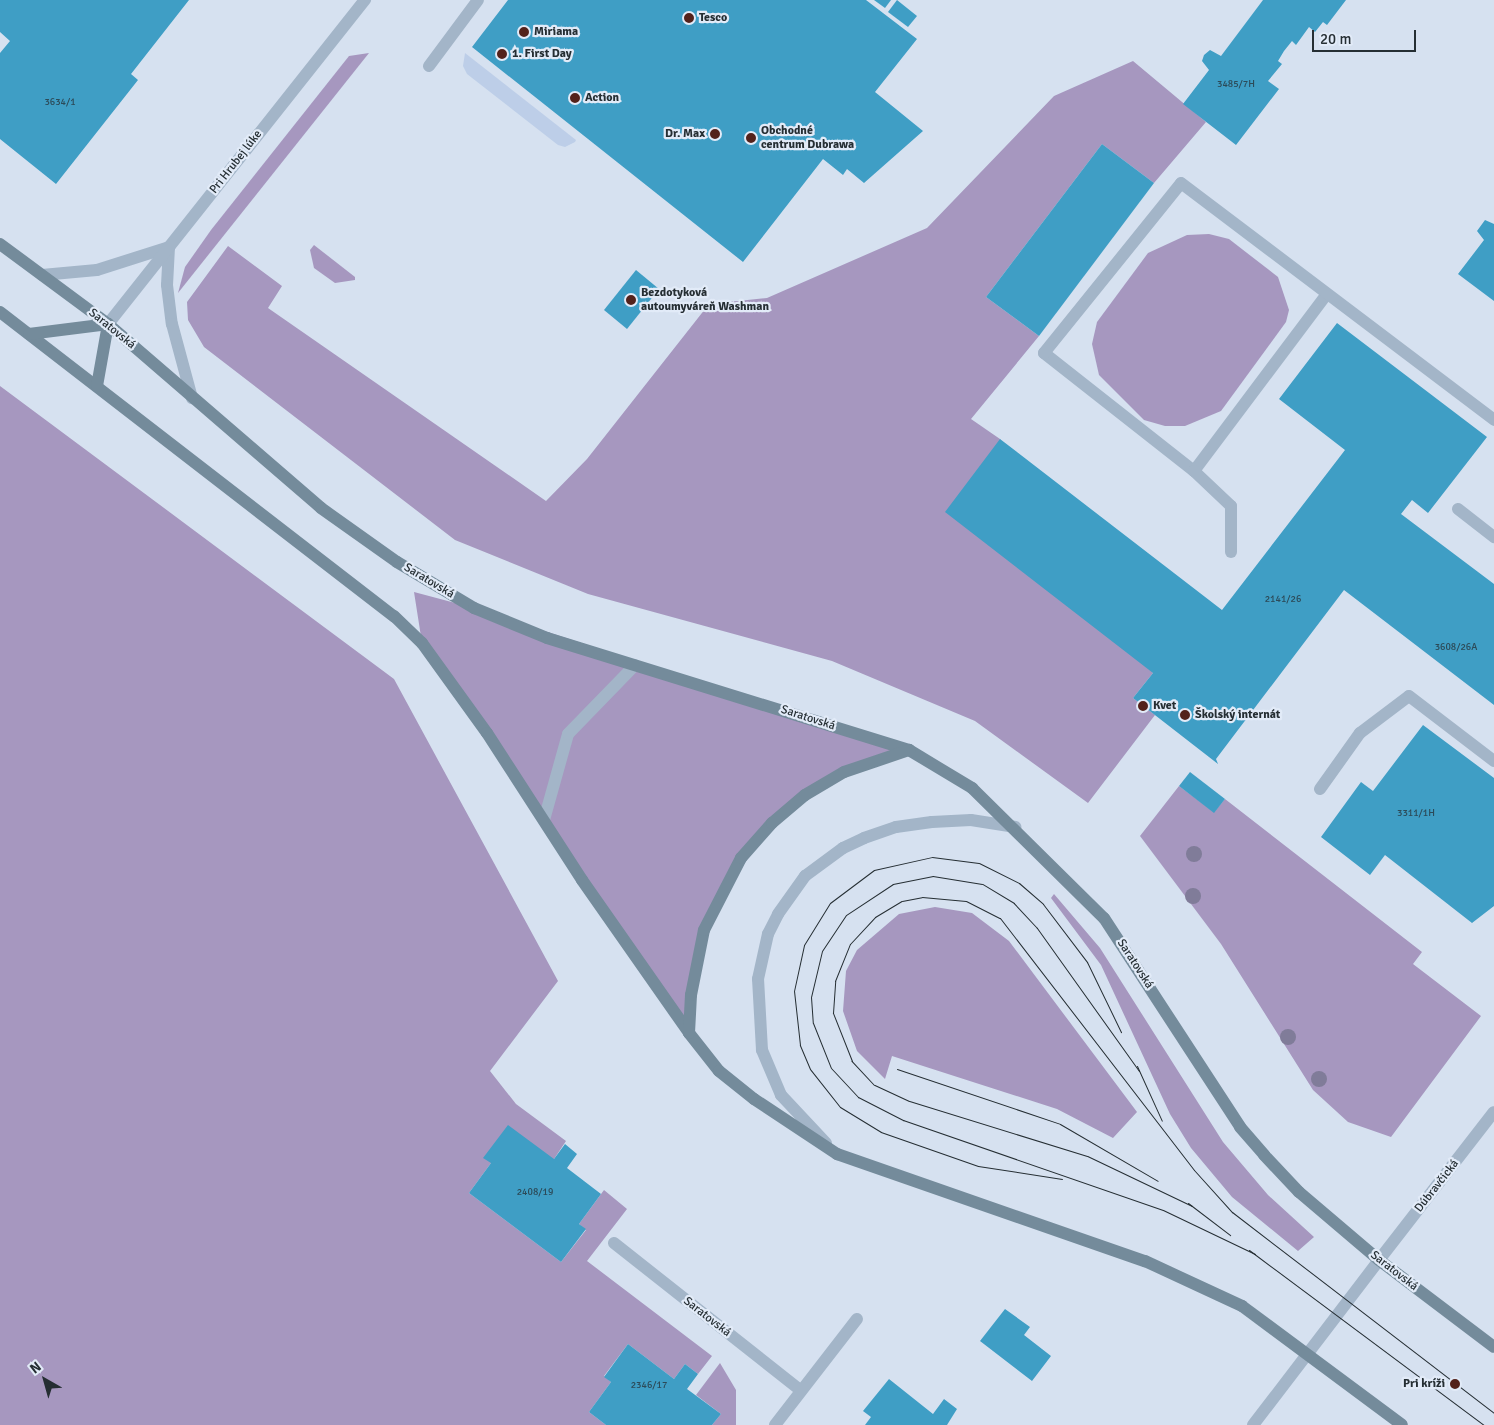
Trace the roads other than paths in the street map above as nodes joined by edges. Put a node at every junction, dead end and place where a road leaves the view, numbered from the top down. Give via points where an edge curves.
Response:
1 (365, 0) edge
2 (478, 0) edge
3 (429, 66) dead end
4 (0, 244) edge
5 (169, 247) junction
6 (42, 275) junction
7 (1328, 294) junction
8 (0, 312) edge
9 (108, 324) junction
10 (29, 334) junction
11 (97, 386) junction
12 (192, 398) junction
13 (1494, 420) edge
14 (1194, 471) junction
15 (1458, 509) dead end
16 (1494, 537) edge
17 (1231, 552) dead end
18 (635, 665) junction
19 (909, 750) junction
20 (1494, 761) edge
21 (1320, 789) dead end
22 (544, 820) junction
23 (1015, 827) junction
24 (689, 1033) junction
25 (1494, 1112) edge
26 (837, 1154) junction
27 (614, 1243) dead end
28 (1379, 1260) junction
29 (857, 1319) dead end
30 (1494, 1347) edge
31 (1308, 1355) junction
32 (800, 1390) junction
33 (775, 1425) edge
34 (1253, 1425) edge
35 (1402, 1425) edge

1 - 5 street, Pri Hrubej lúke
2 - 3 street
4 - 6 main road, Saratovská
5 - 6 street via 97,270
5 - 9 street, Pri Hrubej lúke
5 - 12 street via 167,285 172,324
6 - 9 main road, Saratovská
7 - 13 street
7 - 14 street
7 - 14 street via 1181,183 1044,353
8 - 10 main road
9 - 10 main road
9 - 11 main road
9 - 12 main road, Saratovská
10 - 11 main road
11 - 22 main road via 394,616 445,672
12 - 18 main road, Saratovská via 321,508 406,567 474,608 547,638
14 - 17 street via 1231,506
15 - 16 street
18 - 19 main road, Saratovská
18 - 22 street via 568,734
19 - 23 main road, Saratovská via 972,788
19 - 24 main road via 844,772 805,795 772,823 741,858 704,930 691,995
20 - 21 street via 1409,696 1360,733
22 - 24 main road
23 - 26 street via 970,820 932,822 896,827 864,838 843,848 805,876 778,914 768,934 758,979 762,1050 782,1095
23 - 28 main road, Saratovská via 1104,918 1240,1127 1299,1192
24 - 26 main road via 726,1077 790,1126
25 - 28 street, Dúbravčická
26 - 31 main road via 1145,1261 1242,1306
27 - 32 street, Saratovská
28 - 30 main road, Saratovská
28 - 31 street, Dúbravčická
29 - 32 street
31 - 34 street
31 - 35 main road
32 - 33 street

